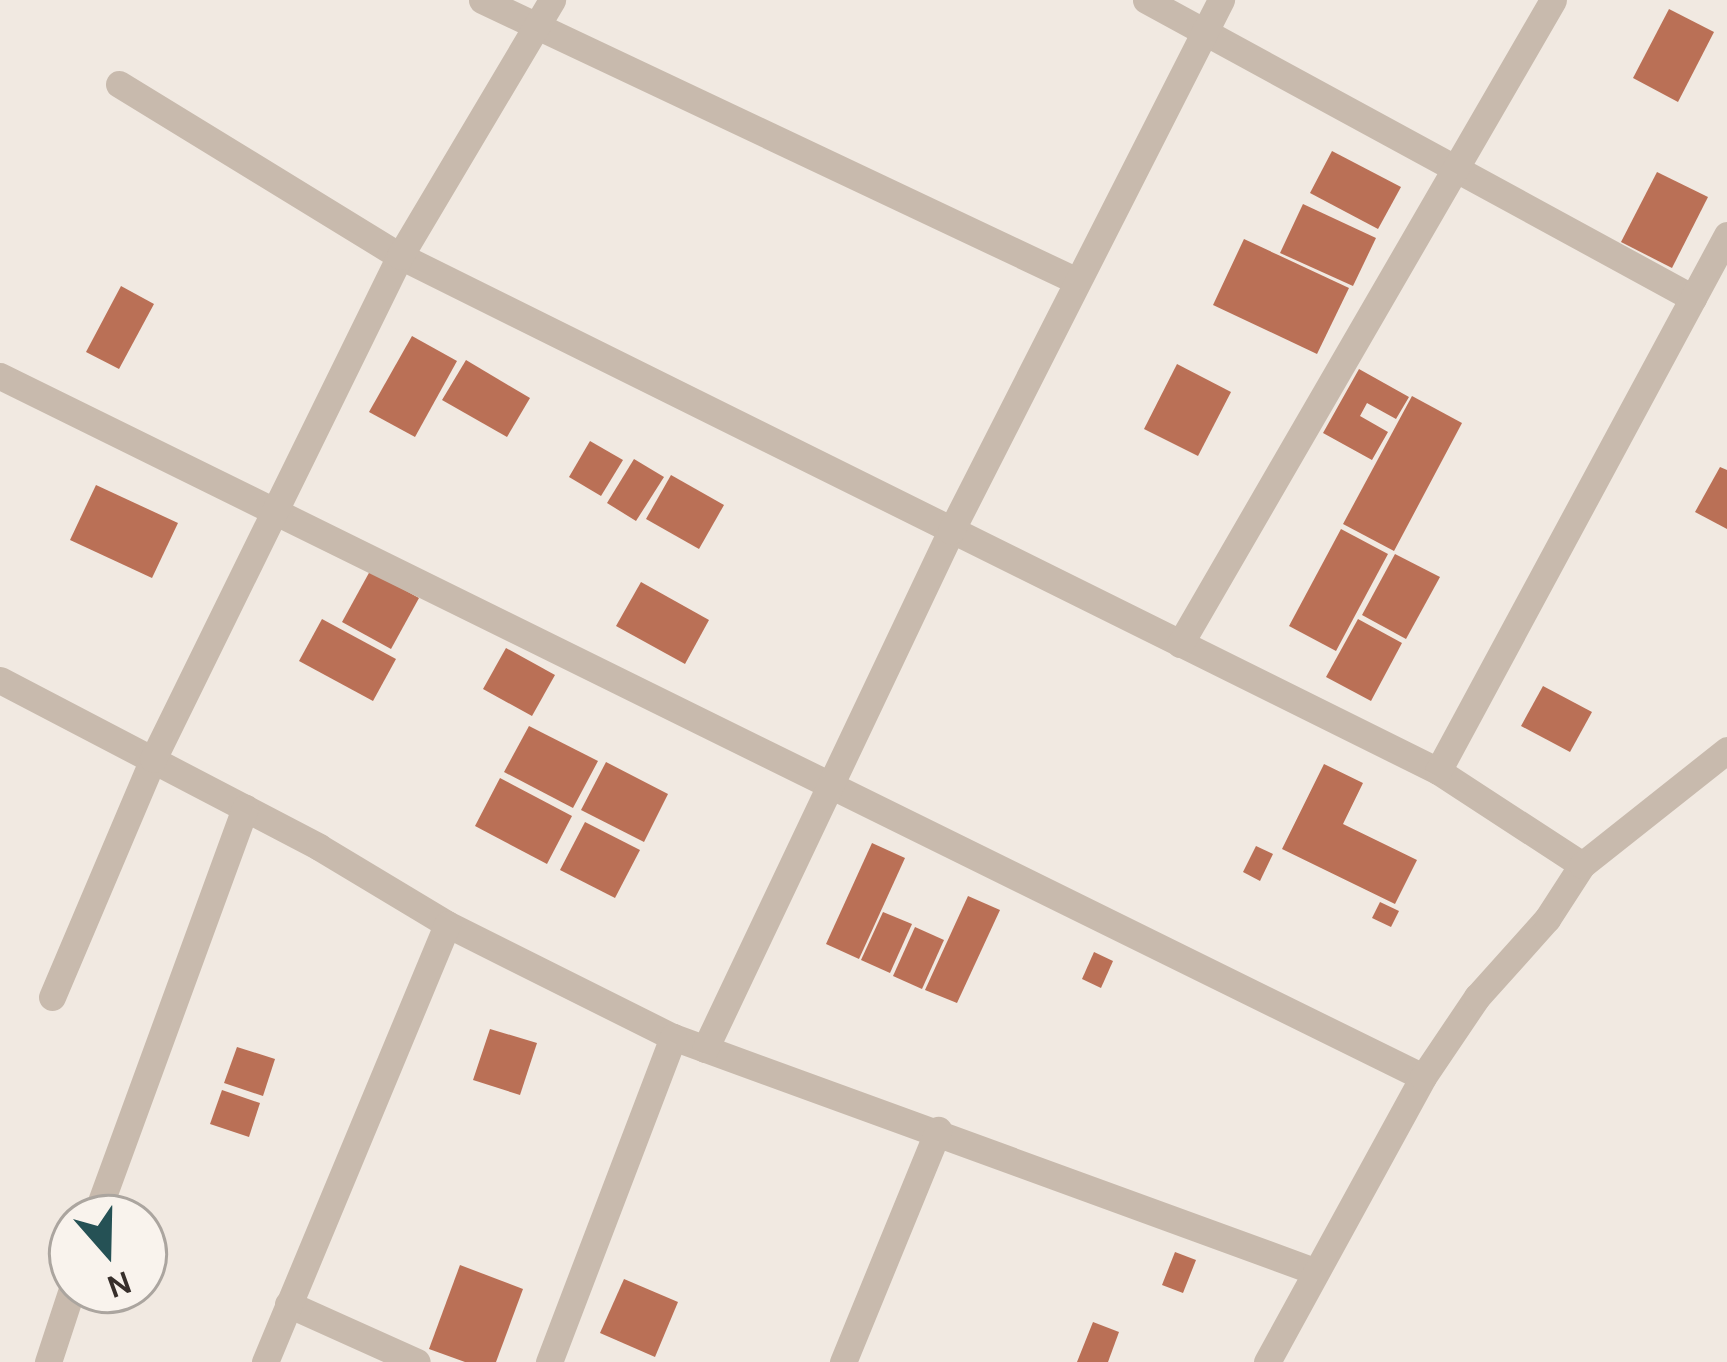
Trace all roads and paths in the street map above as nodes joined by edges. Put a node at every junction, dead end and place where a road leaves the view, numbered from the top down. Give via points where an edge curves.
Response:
1 (482, 0) edge
2 (552, 0) edge
3 (1146, 0) edge
4 (1221, 0) edge
5 (1553, 0) edge
6 (539, 27) junction
7 (1204, 28) junction
8 (119, 84) dead end
9 (1455, 171) junction
10 (1727, 235) edge
11 (400, 256) junction
12 (1077, 281) junction
13 (1693, 298) junction
14 (0, 376) edge
15 (274, 512) junction
16 (951, 531) junction
17 (1180, 644) junction
18 (0, 680) edge
19 (1727, 750) edge
20 (153, 759) junction
21 (1438, 771) junction
22 (829, 788) junction
23 (245, 808) junction
24 (1582, 865) junction
25 (447, 924) junction
26 (52, 997) dead end
27 (673, 1037) junction
28 (706, 1049) junction
29 (1423, 1077) junction
30 (938, 1130) junction
31 (104, 1194) edge
32 (1314, 1271) junction
33 (288, 1304) junction
34 (64, 1314) edge
35 (48, 1362) edge
36 (265, 1362) edge
37 (417, 1362) edge
38 (549, 1362) edge
39 (843, 1362) edge
40 (1267, 1362) edge

1 - 6 street
2 - 6 street
3 - 7 street
4 - 7 street
5 - 9 street
6 - 11 street
6 - 12 street
7 - 9 street
7 - 12 street
8 - 11 street
9 - 13 street
9 - 17 street
10 - 13 street
11 - 15 street
11 - 16 street
12 - 16 street
13 - 21 street
14 - 15 street
15 - 20 street
15 - 22 street
16 - 17 street
16 - 22 street
17 - 21 street
18 - 20 street
19 - 24 street
20 - 23 street
20 - 26 street
21 - 24 street
22 - 28 street
22 - 29 street
23 - 25 street
23 - 31 street
24 - 29 street
25 - 27 street
25 - 33 street
27 - 28 street
27 - 38 street
28 - 30 street
29 - 32 street
30 - 32 street
30 - 39 street
32 - 40 street
33 - 36 street
33 - 37 street
34 - 35 street

